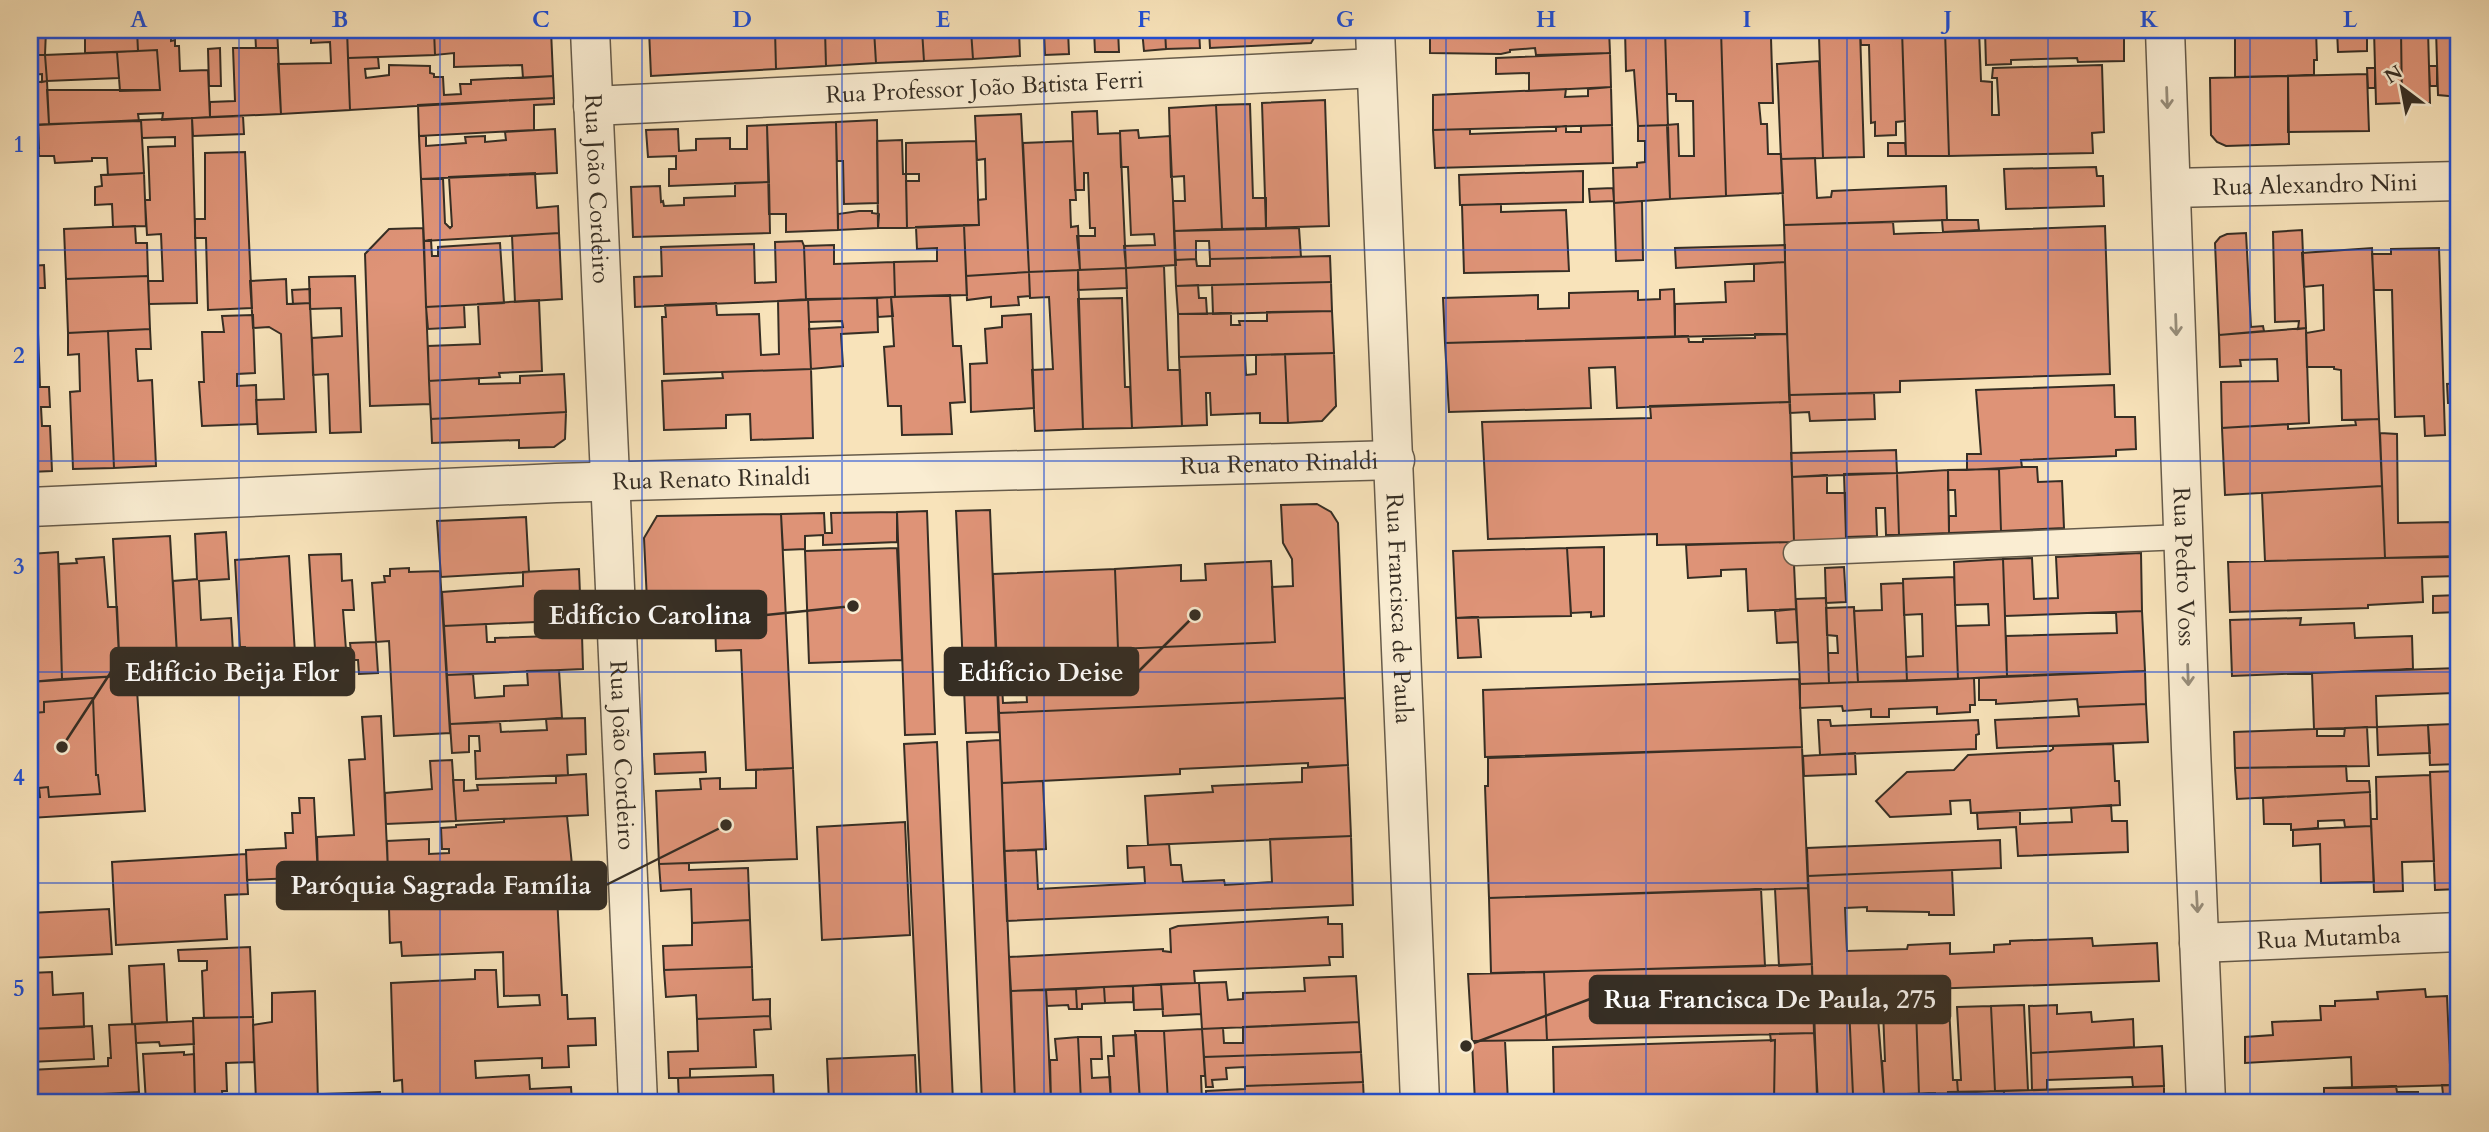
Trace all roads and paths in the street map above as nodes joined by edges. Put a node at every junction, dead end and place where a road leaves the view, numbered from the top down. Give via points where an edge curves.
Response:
1 (590, 30) edge
2 (1375, 30) edge
3 (2165, 30) edge
4 (1376, 68) junction
5 (593, 106) junction
6 (2459, 181) edge
7 (2171, 188) junction
8 (1395, 460) junction
9 (610, 481) junction
10 (30, 507) edge
11 (2183, 537) junction
12 (1796, 553) dead end
13 (2459, 932) edge
14 (2199, 943) junction
15 (638, 1102) edge
16 (1420, 1102) edge
17 (2206, 1102) edge

1 - 5 street, Rua João Cordeiro
2 - 4 street, Rua Francisca de Paula
3 -> 7 street, Rua Pedro Voss
4 - 5 street, Rua Professor João Batista Ferri
4 - 8 street, Rua Francisca de Paula
5 - 9 street, Rua João Cordeiro
6 - 7 street, Rua Alexandro Nini
7 -> 11 street, Rua Pedro Voss
8 - 9 street, Rua Renato Rinaldi
8 - 16 street, Rua Francisca de Paula
9 - 10 street, Rua Renato Rinaldi
9 - 15 street, Rua João Cordeiro
11 - 12 lane
11 -> 14 street, Rua Pedro Voss
13 - 14 street, Rua Mutamba
14 - 17 street, Rua Pedro Voss

